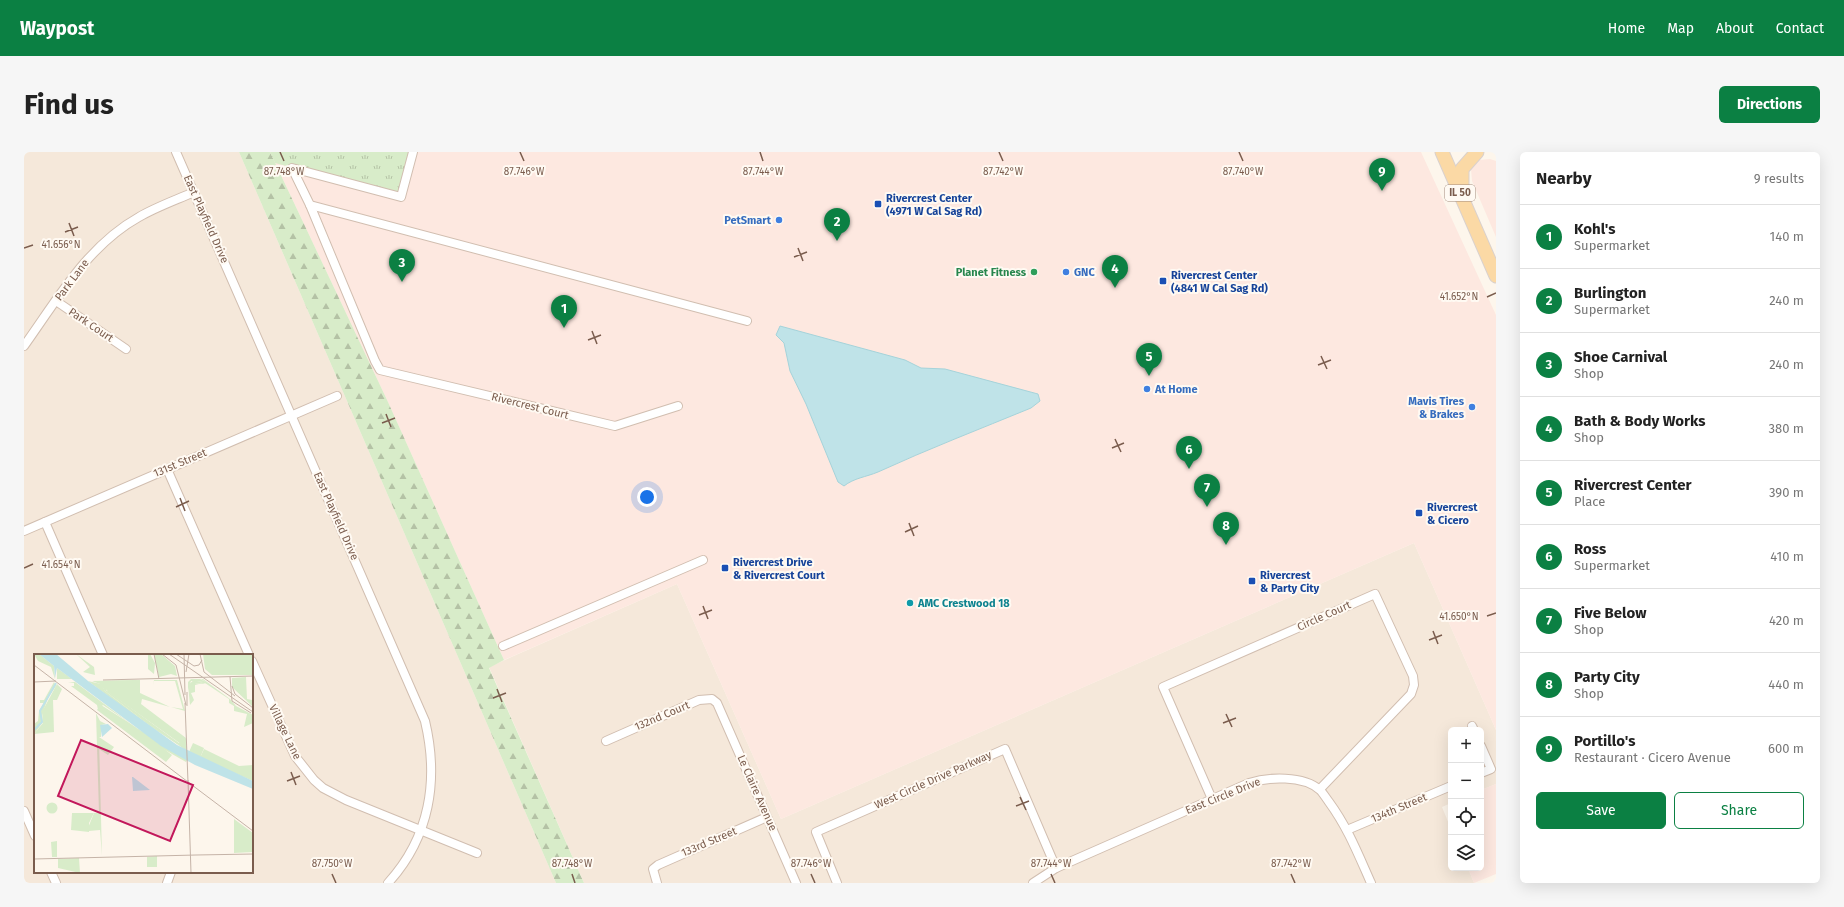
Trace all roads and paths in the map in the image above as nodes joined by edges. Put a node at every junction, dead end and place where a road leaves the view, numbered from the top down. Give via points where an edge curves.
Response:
1 (176, 152) edge
2 (413, 152) edge
3 (1442, 152) edge
4 (1477, 152) edge
5 (194, 192) junction
6 (1461, 197) junction
7 (310, 205) junction
8 (1496, 276) edge
9 (56, 301) junction
10 (747, 321) dead end
11 (24, 346) edge
12 (126, 348) dead end
13 (337, 396) dead end
14 (678, 406) dead end
15 (291, 416) junction
16 (167, 468) junction
17 (45, 522) junction
18 (24, 531) edge
19 (703, 560) dead end
20 (503, 646) dead end
21 (103, 654) edge
22 (249, 654) edge
23 (253, 663) edge
24 (717, 704) joint
25 (606, 741) dead end
26 (1484, 753) edge
27 (1484, 772) edge
28 (1448, 787) edge
29 (1320, 789) junction
30 (1212, 799) junction
31 (24, 811) edge
32 (767, 817) junction
33 (420, 830) junction
34 (1347, 830) junction
35 (34, 834) edge
36 (478, 853) dead end
37 (1056, 868) junction
38 (51, 873) edge
39 (172, 873) edge
40 (56, 883) edge
41 (167, 883) edge
42 (388, 883) edge
43 (657, 883) edge
44 (796, 883) edge
45 (837, 883) edge
46 (1033, 883) edge
47 (1371, 883) edge

1 - 5 street, East Playfield Drive
2 - 7 street via 401,196 292,168
3 - 6 main road, IL 50
4 - 6 main road via 1462,169
5 - 9 street, Park Lane via 139,217 113,235 81,267
5 - 15 street, East Playfield Drive
6 - 8 main road, IL 50
7 - 10 street
7 - 14 street, Rivercrest Court via 380,370 615,426
9 - 11 street, Park Lane
9 - 12 street, Park Court
13 - 15 street, 131st Street
15 - 16 street, 131st Street
15 - 33 street, East Playfield Drive via 425,721 432,757 432,774 428,804
16 - 17 street, 131st Street
16 - 22 street
17 - 18 street, 131st Street
17 - 21 street
19 - 20 street
23 - 33 street, Village Lane via 288,742 314,780 323,788 346,800
24 - 25 street, 132nd Court via 712,699 699,700
24 - 32 street, Le Claire Avenue
26 - 27 street via 1491,769
28 - 34 street, 134th Street
29 - 30 street, East Circle Drive via 1292,780 1270,778 1249,783
29 - 30 street, Circle Court via 1411,694 1414,685 1413,676 1375,594 1163,687
29 - 34 street
30 - 37 street, East Circle Drive
31 - 35 street
32 - 43 street, 133rd Street via 658,864 653,869
32 - 44 street, Le Claire Avenue
33 - 36 street, Village Lane
33 - 42 street, East Playfield Drive via 409,855
34 - 47 street
37 - 45 street, West Circle Drive Parkway via 1005,749 816,832
37 - 46 street, East Circle Drive
38 - 40 street
39 - 41 street

